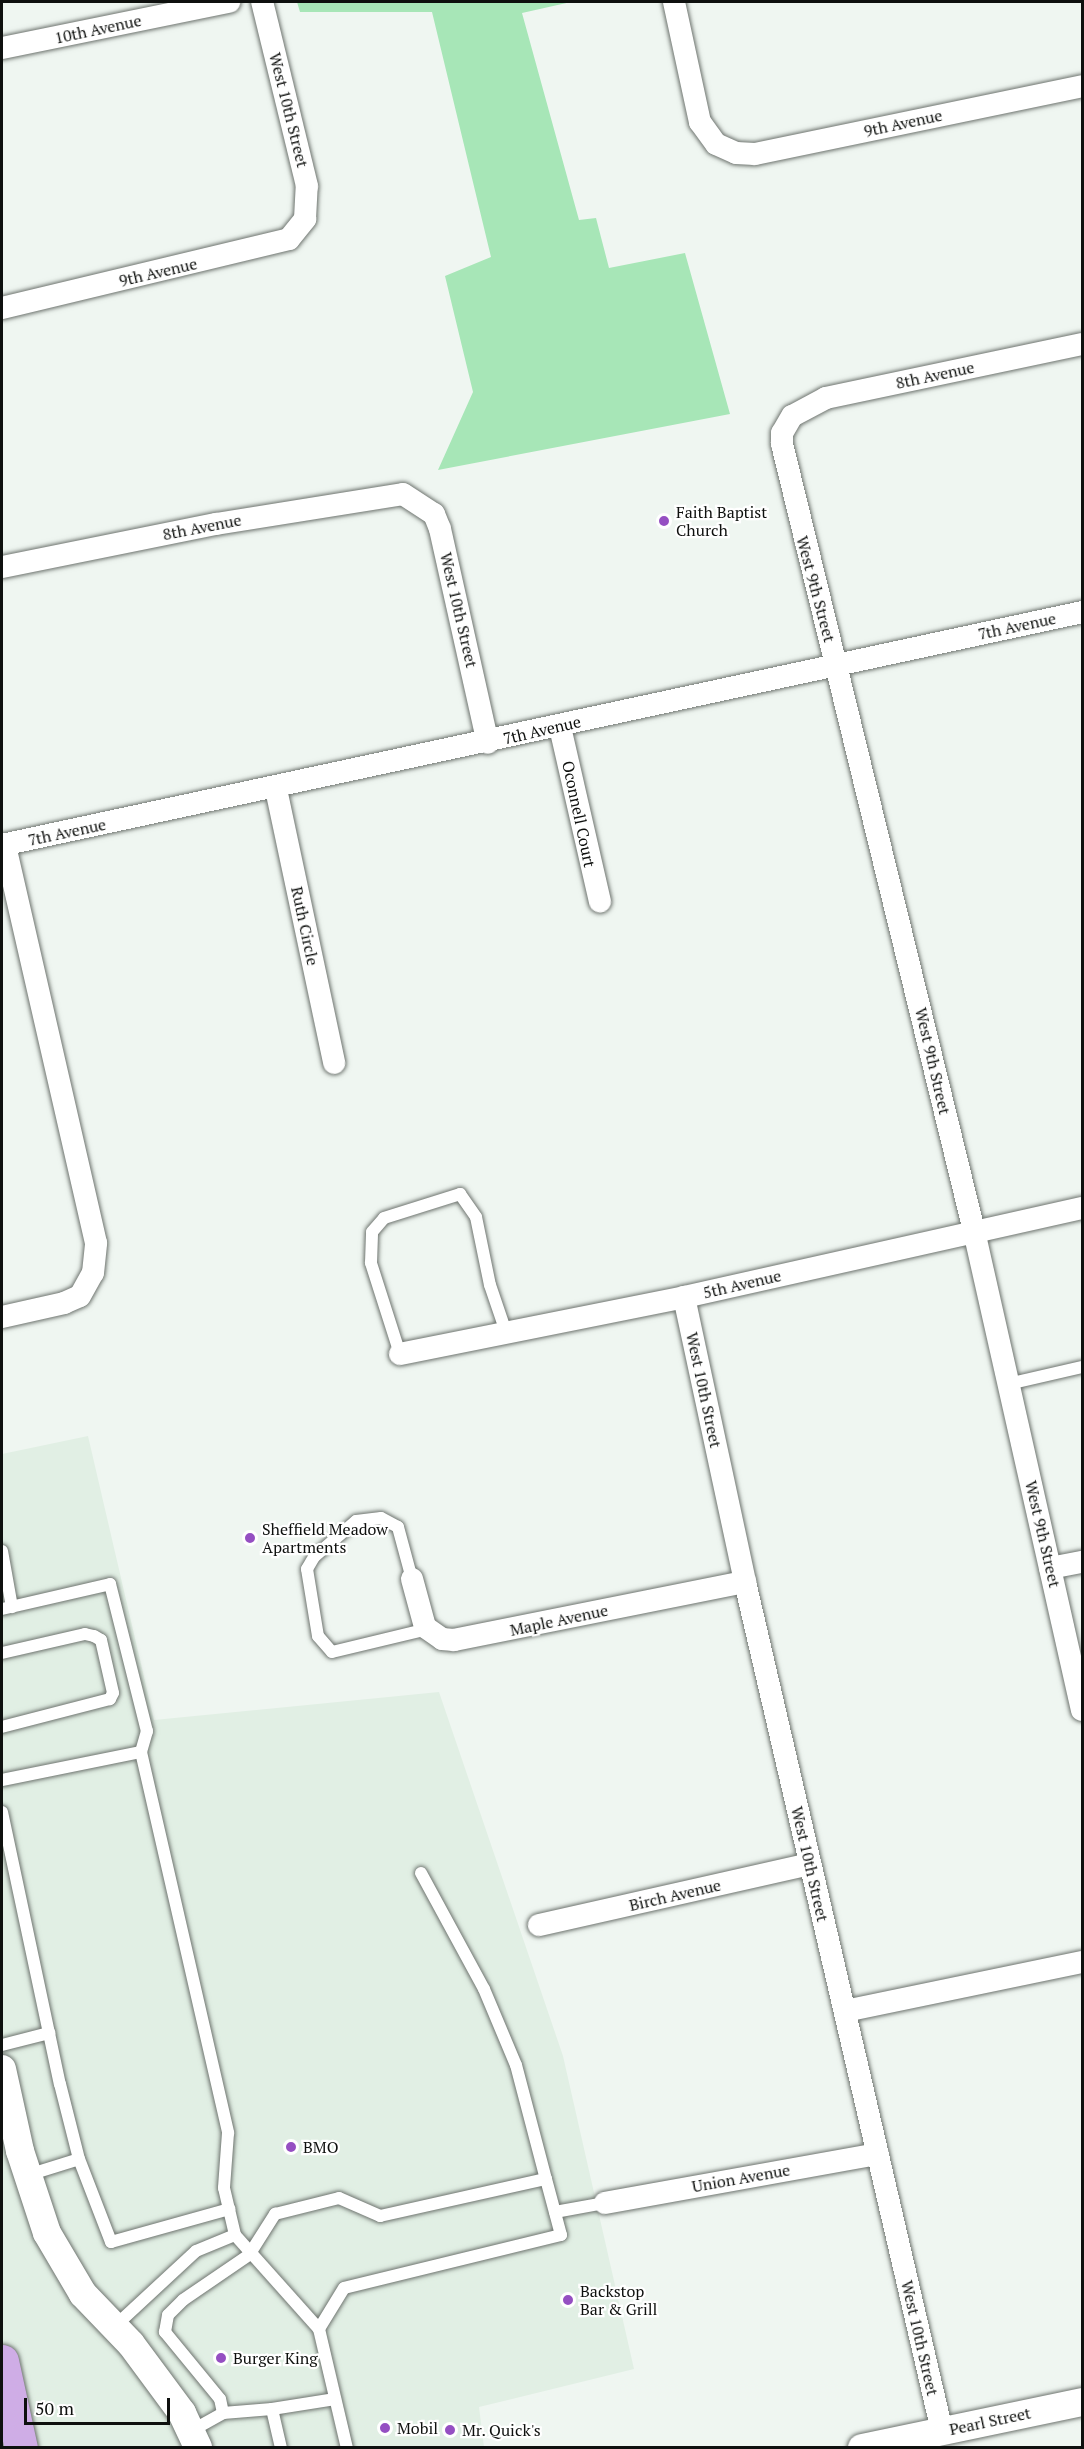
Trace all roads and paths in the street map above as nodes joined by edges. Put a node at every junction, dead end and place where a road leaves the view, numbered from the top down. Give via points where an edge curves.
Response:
1 (229, 2) edge
2 (262, 2) edge
3 (674, 2) edge
4 (2, 48) edge
5 (1083, 86) edge
6 (305, 219) joint
7 (2, 308) edge
8 (1083, 344) edge
9 (792, 416) joint
10 (403, 494) joint
11 (2, 567) edge
12 (1083, 612) edge
13 (838, 666) junction
14 (560, 727) junction
15 (488, 742) junction
16 (276, 789) junction
17 (3, 845) edge
18 (600, 901) dead end
19 (334, 1063) dead end
20 (1083, 1208) edge
21 (974, 1231) junction
22 (684, 1297) junction
23 (2, 1317) edge
24 (506, 1332) junction
25 (400, 1354) joint
26 (1083, 1367) edge
27 (1008, 1384) junction
28 (2, 1551) edge
29 (1083, 1562) edge
30 (1050, 1568) junction
31 (412, 1579) joint
32 (745, 1582) junction
33 (7, 1608) edge
34 (428, 1629) junction
35 (2, 1653) edge
36 (1083, 1710) edge
37 (2, 1727) edge
38 (141, 1752) junction
39 (2, 1780) edge
40 (2, 1812) edge
41 (810, 1864) junction
42 (421, 1873) dead end
43 (539, 1925) dead end
44 (1083, 1962) edge
45 (845, 2011) junction
46 (49, 2033) junction
47 (2, 2045) edge
48 (2, 2069) edge
49 (878, 2154) junction
50 (79, 2159) junction
51 (28, 2175) junction
52 (546, 2179) junction
53 (604, 2203) joint
54 (229, 2209) junction
55 (555, 2212) junction
56 (235, 2235) junction
57 (249, 2255) junction
58 (114, 2327) junction
59 (319, 2329) junction
60 (2, 2361) edge
61 (335, 2399) junction
62 (1083, 2402) edge
63 (272, 2409) junction
64 (223, 2413) junction
65 (942, 2431) junction
66 (194, 2439) edge
67 (880, 2446) edge
68 (21, 2448) edge
69 (281, 2448) edge
70 (347, 2448) edge

1 - 4 street, 10th Avenue
2 - 6 street, West 10th Street via 308,186
3 - 5 street, 9th Avenue via 700,122 707,135 723,149 755,154
6 - 7 street, 9th Avenue via 281,244
8 - 9 street, 8th Avenue via 826,398
9 - 13 street, West 9th Street via 782,433 786,471
10 - 11 street, 8th Avenue via 216,524
10 - 15 street, West 10th Street via 434,514 440,529
12 - 13 street, 7th Avenue
13 - 14 street, 7th Avenue
13 - 21 street, West 9th Street
14 - 15 street, 7th Avenue
14 - 18 street, Oconnell Court
15 - 16 street, 7th Avenue
16 - 17 street, 7th Avenue
16 - 19 street, Ruth Circle
17 - 23 street via 96,1251 93,1273 80,1296 64,1304
20 - 21 street, 5th Avenue
21 - 22 street, 5th Avenue
21 - 27 street, West 9th Street
22 - 24 street, 5th Avenue
22 - 32 street, West 10th Street
24 - 25 street, 5th Avenue
24 - 25 lane via 490,1285 476,1217 460,1194 384,1218 372,1232 371,1263
26 - 27 lane
27 - 30 street, West 9th Street
28 - 33 lane
29 - 30 street
30 - 36 street, West 9th Street
31 - 34 street via 420,1617
31 - 34 lane via 398,1527 381,1518 356,1521 314,1557 307,1569 318,1636 332,1652
32 - 34 street, Maple Avenue via 469,1639 442,1639
32 - 41 street, West 10th Street
33 - 38 lane via 110,1584 147,1731
35 - 37 lane via 85,1634 94,1636 101,1640 113,1693 110,1699
38 - 39 lane
38 - 54 lane via 228,2133 224,2188
40 - 46 lane
41 - 43 street, Birch Avenue
41 - 45 street, West 10th Street
42 - 52 lane via 484,1989 516,2065
44 - 45 street
45 - 49 street, West 10th Street
46 - 47 lane
46 - 50 lane
48 - 51 street
49 - 53 street, Union Avenue
49 - 65 street, West 10th Street
50 - 51 lane
50 - 54 lane via 111,2242
51 - 58 street via 47,2233 82,2294
52 - 55 lane
52 - 57 lane via 380,2216 339,2198 275,2214
53 - 55 lane
54 - 56 lane
55 - 59 lane via 561,2235 344,2288
56 - 57 lane
56 - 58 lane via 196,2251
57 - 59 lane
57 - 64 lane via 183,2300 168,2315 165,2332 220,2399
58 - 66 street via 182,2413
59 - 61 lane
60 - 68 main road
61 - 63 lane
61 - 70 lane
62 - 65 street, Pearl Street
63 - 64 lane
63 - 69 lane
64 - 66 lane
65 - 67 street, Pearl Street

